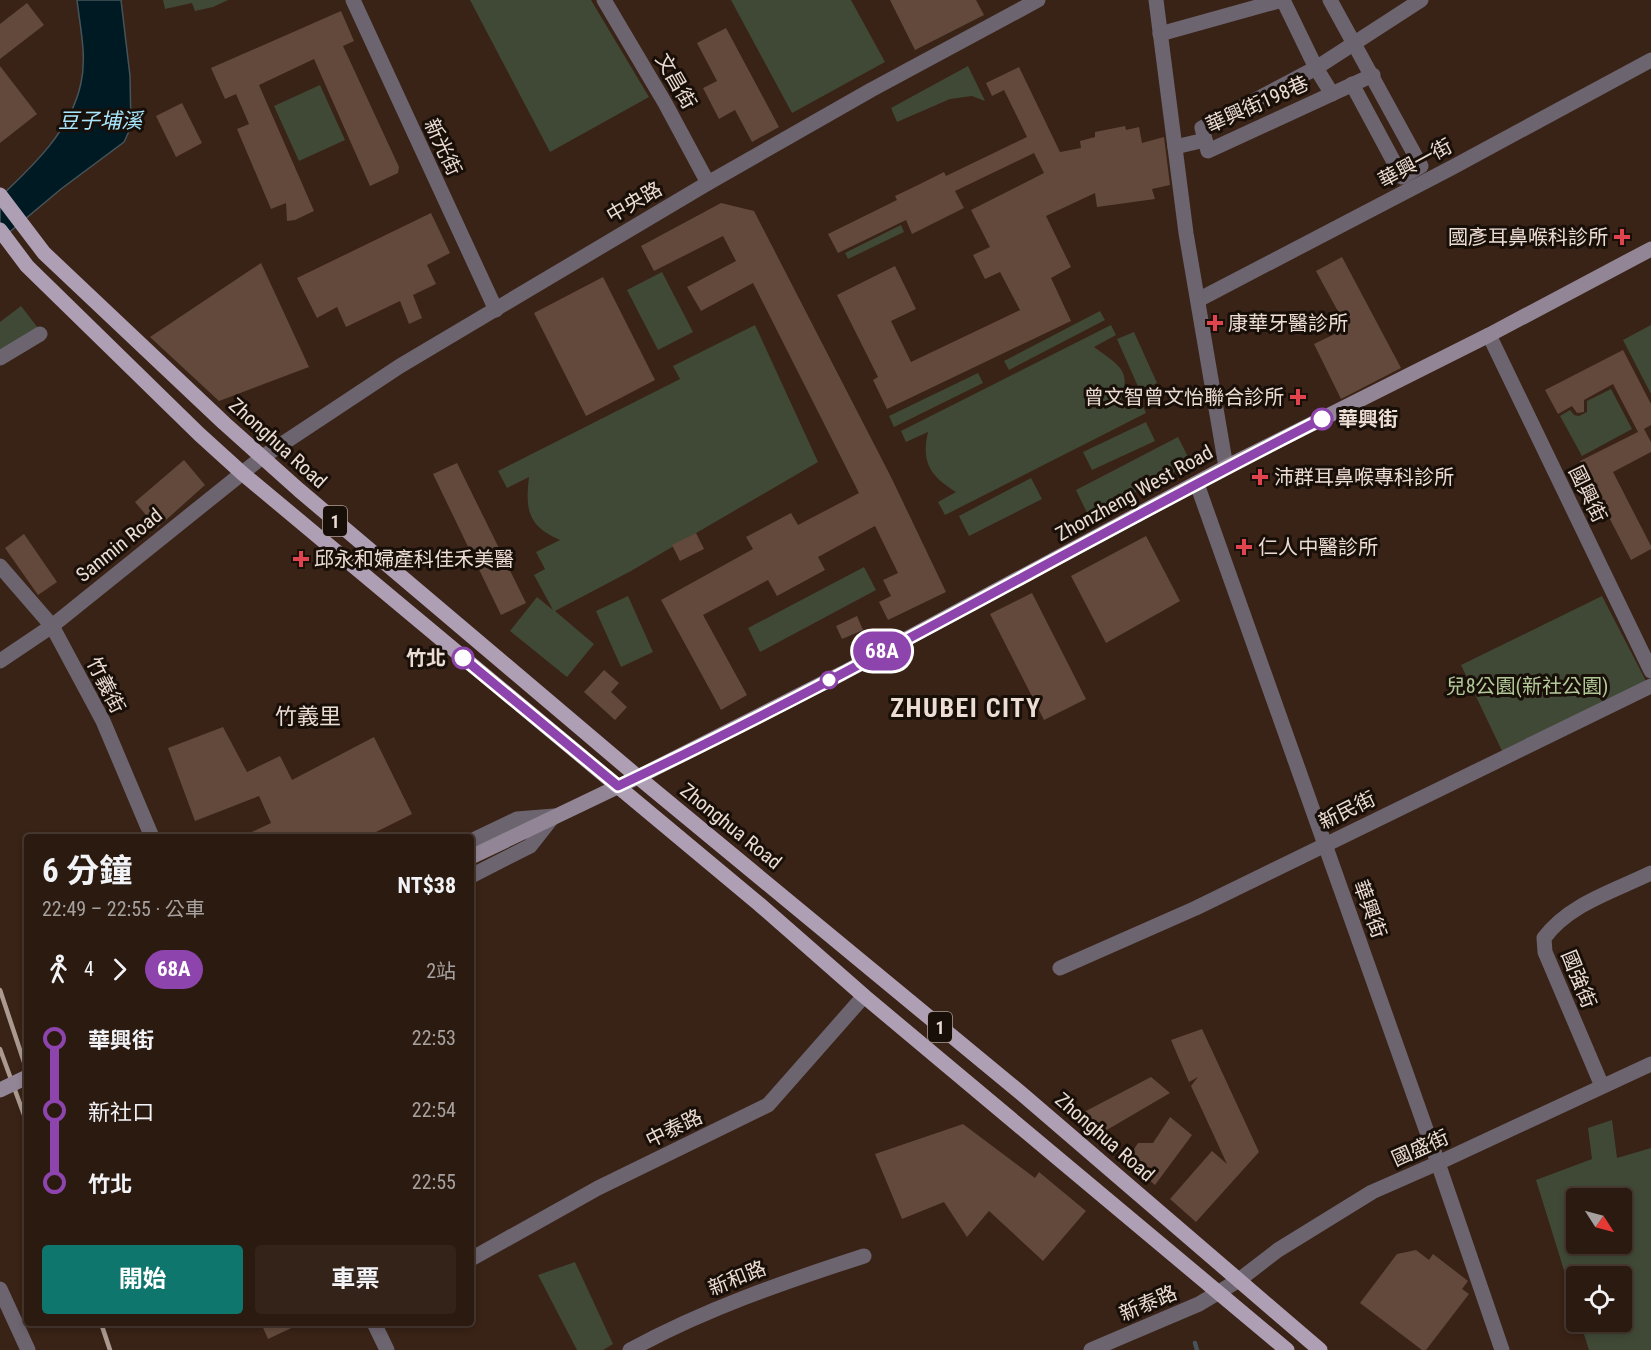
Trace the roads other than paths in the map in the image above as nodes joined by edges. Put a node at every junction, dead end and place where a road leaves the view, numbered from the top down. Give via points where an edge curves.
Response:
1 (353, 0) edge
2 (604, 0) edge
3 (1038, 0) edge
4 (1156, 0) edge
5 (1282, 0) edge
6 (1330, 0) edge
7 (1421, 0) edge
8 (1160, 34) junction
9 (1356, 44) junction
10 (1651, 60) edge
11 (1316, 68) junction
12 (1372, 75) junction
13 (1352, 84) junction
14 (1332, 94) junction
15 (1205, 140) junction
16 (1174, 147) junction
17 (708, 183) junction
18 (0, 195) edge
19 (0, 230) edge
20 (1651, 249) edge
21 (1198, 300) junction
22 (496, 310) junction
23 (40, 334) dead end
24 (1489, 335) junction
25 (0, 358) edge
26 (261, 458) junction
27 (1226, 467) junction
28 (242, 473) junction
29 (1197, 484) junction
30 (0, 566) edge
31 (52, 626) junction
32 (0, 661) edge
33 (1651, 671) edge
34 (1651, 686) edge
35 (638, 777) junction
36 (618, 786) junction
37 (554, 816) junction
38 (151, 834) edge
39 (474, 840) edge
40 (1325, 844) junction
41 (474, 856) edge
42 (1651, 873) edge
43 (474, 874) edge
44 (1060, 968) dead end
45 (864, 996) junction
46 (1651, 1064) edge
47 (24, 1078) edge
48 (1602, 1086) junction
49 (0, 1090) edge
50 (1438, 1164) junction
51 (864, 1256) dead end
52 (474, 1258) edge
53 (1239, 1280) junction
54 (0, 1288) edge
55 (1220, 1293) junction
56 (375, 1326) edge
57 (28, 1350) edge
58 (387, 1350) edge
59 (630, 1350) edge
60 (1091, 1350) edge
61 (1287, 1350) edge
62 (1320, 1350) edge
63 (1502, 1350) edge

1 - 22 street, 新光街
2 - 17 street, 文昌街
3 - 17 street, 中央路
4 - 8 street
5 - 8 street
5 - 11 street
6 - 9 street
7 - 9 street
8 - 16 street
9 - 11 street
9 - 12 street
10 - 21 street, 華興一街
11 - 14 street, 華興街198巷
11 - 15 street, 華興街198巷 via 1202,128
12 - 13 street, 華興街198巷
12 - 13 street via 1421,166 1402,177
13 - 14 street, 華興街198巷
14 - 15 street, 華興街198巷 via 1208,151
15 - 16 street, 華興街198巷
16 - 21 street
17 - 22 street, 中央路
18 - 26 main road, Zhonghua Road / 1 via 44,253
19 - 28 main road, 1 via 27,266
20 - 24 main road, Zhonzheng West Road
21 - 27 street
22 - 26 street, 中央路 via 400,366
23 - 25 street
24 - 27 main road, Zhonzheng West Road
24 - 33 street, 國興街
26 - 28 street, Sanmin Road
26 - 35 main road, Zhonghua Road / 1
27 - 29 main road, Zhonzheng West Road
28 - 31 street, Sanmin Road
28 - 36 main road, 1
29 - 35 main road, Zhonzheng West Road via 843,673
29 - 40 street, 華興街
30 - 31 street, 竹義街
31 - 32 street, Sanmin Road
31 - 38 street, 竹義街 via 103,721
34 - 40 street, 新民街
35 - 36 main road, Zhonzheng West Road
35 - 53 main road, Zhonghua Road / 1 via 1023,1094
36 - 37 main road, Zhonzheng West Road
36 - 45 main road, 1
37 - 39 street via 517,819
37 - 41 main road, Zhonzheng West Road
37 - 43 street via 530,846
40 - 44 street, 新民街 via 1196,908
40 - 50 street, 華興街
42 - 48 street, 國強街 via 1574,909 1556,922 1544,938 1545,952
45 - 52 street, 中泰路 via 768,1105 598,1188
45 - 55 main road, 1
46 - 48 street, 國盛街
47 - 49 main road, bridge
48 - 50 street, 國盛街
50 - 53 street, 國盛街 via 1372,1192 1278,1250
50 - 63 street, 華興街
51 - 59 street, 新和路 via 770,1287 670,1328
53 - 55 street, 國盛街
53 - 62 main road, Zhonghua Road / 1
54 - 57 street
55 - 60 street, 新泰路
55 - 61 main road, 1
56 - 58 street

